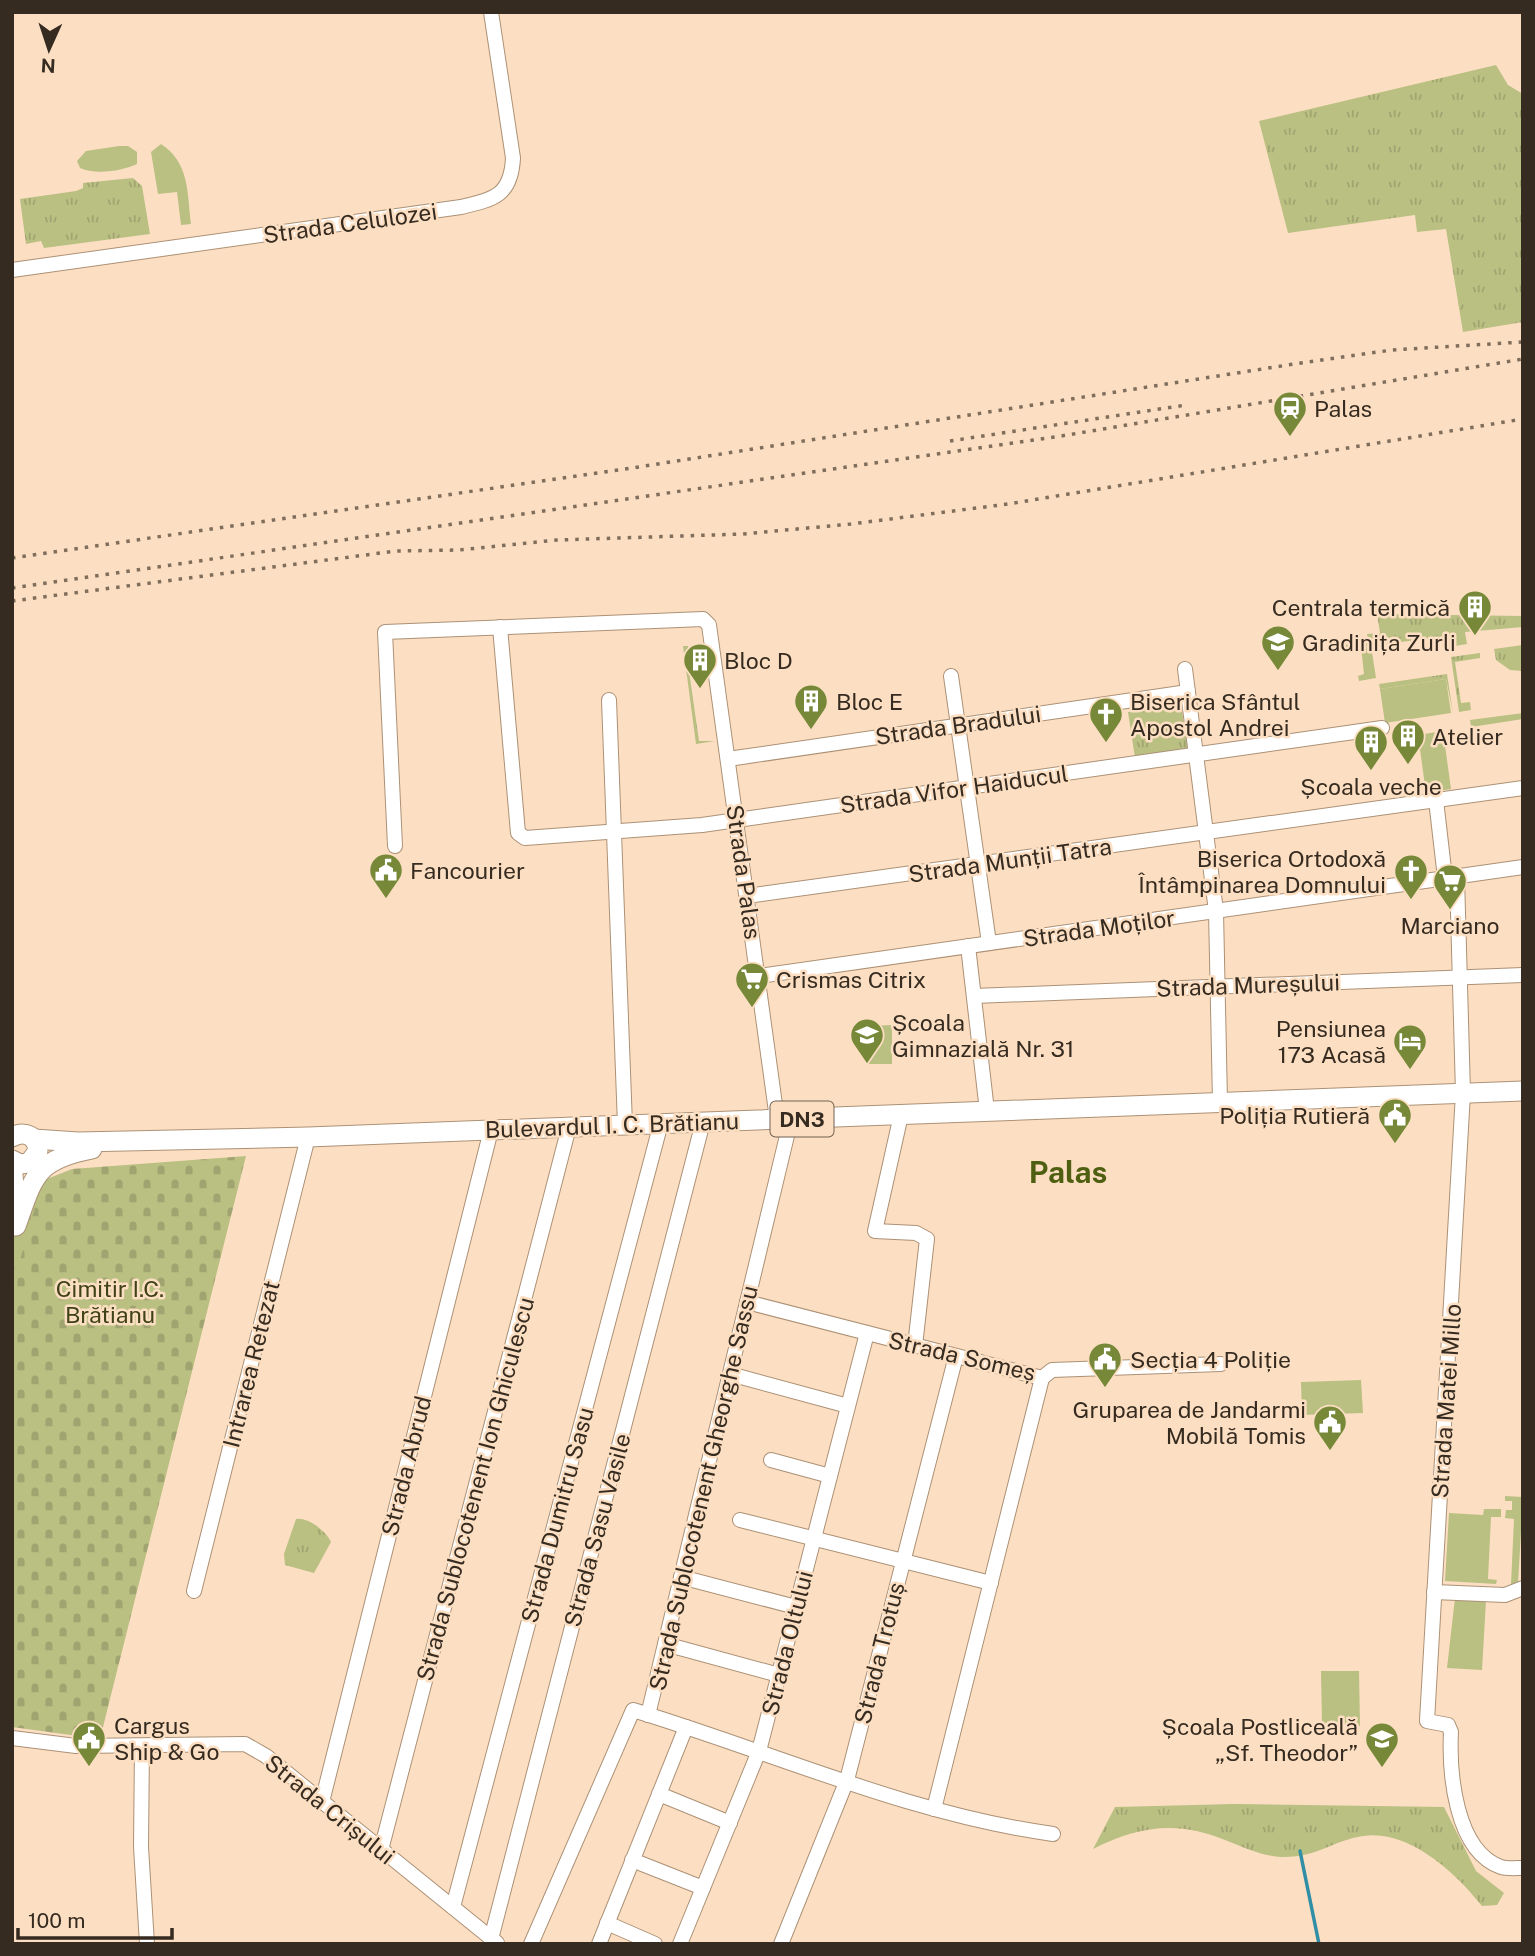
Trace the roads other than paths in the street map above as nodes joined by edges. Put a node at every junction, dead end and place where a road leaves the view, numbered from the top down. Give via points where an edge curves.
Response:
1 (491, 12) edge
2 (12, 270) edge
3 (500, 627) junction
4 (1185, 669) dead end
5 (951, 676) dead end
6 (1188, 692) junction
7 (609, 700) dead end
8 (958, 726) junction
9 (1382, 728) dead end
10 (1196, 755) junction
11 (728, 759) junction
12 (967, 788) junction
13 (1523, 788) edge
14 (1436, 800) junction
15 (737, 821) junction
16 (616, 832) junction
17 (1206, 832) junction
18 (395, 846) dead end
19 (978, 864) junction
20 (1523, 867) edge
21 (1451, 878) junction
22 (747, 897) junction
23 (1216, 911) junction
24 (989, 943) junction
25 (968, 946) junction
26 (1523, 975) edge
27 (759, 976) junction
28 (1460, 977) junction
29 (1217, 986) junction
30 (974, 996) junction
31 (1523, 1091) edge
32 (1463, 1093) junction
33 (1220, 1102) junction
34 (987, 1111) junction
35 (901, 1115) junction
36 (784, 1119) junction
37 (703, 1122) junction
38 (661, 1123) junction
39 (625, 1125) junction
40 (569, 1127) junction
41 (491, 1130) junction
42 (12, 1137) edge
43 (308, 1137) junction
44 (138, 1141) junction
45 (34, 1151) junction
46 (12, 1162) edge
47 (12, 1189) edge
48 (14, 1233) edge
49 (747, 1302) junction
50 (867, 1333) junction
51 (915, 1346) junction
52 (956, 1356) junction
53 (1221, 1364) dead end
54 (730, 1374) junction
55 (1042, 1378) junction
56 (848, 1406) junction
57 (771, 1460) dead end
58 (830, 1476) junction
59 (740, 1520) dead end
60 (814, 1539) junction
61 (903, 1561) junction
62 (681, 1577) junction
63 (991, 1583) junction
64 (1523, 1588) edge
65 (194, 1591) dead end
66 (1434, 1592) junction
67 (796, 1607) junction
68 (665, 1644) junction
69 (779, 1675) junction
70 (649, 1715) junction
71 (687, 1727) junction
72 (12, 1738) edge
73 (142, 1746) junction
74 (759, 1751) junction
75 (846, 1780) junction
76 (659, 1794) junction
77 (322, 1802) junction
78 (934, 1809) junction
79 (730, 1822) junction
80 (1053, 1834) dead end
81 (381, 1850) junction
82 (632, 1860) junction
83 (1523, 1868) edge
84 (703, 1888) junction
85 (453, 1907) junction
86 (607, 1923) junction
87 (494, 1941) edge
88 (147, 1944) edge
89 (531, 1944) edge
90 (599, 1944) edge
91 (655, 1944) edge
92 (680, 1944) edge
93 (781, 1944) edge

1 - 2 street, Strada Celulozei via 513,158 504,192 449,209
3 - 11 street, Strada Palas via 703,618 709,625
3 - 16 street, Strada Vifor Haiducul via 518,833 526,838
3 - 18 street via 385,632
4 - 6 street
5 - 8 street
6 - 8 street, Strada Bradului
6 - 10 street
7 - 16 street
8 - 11 street, Strada Bradului
8 - 12 street
9 - 10 street, Strada Vifor Haiducul
10 - 12 street, Strada Vifor Haiducul
10 - 17 street
11 - 15 street, Strada Palas
12 - 15 street, Strada Vifor Haiducul
12 - 19 street
13 - 14 street, Strada Munții Tatra
14 - 17 street, Strada Munții Tatra
14 - 21 street, Strada Matei Millo
15 - 16 street, Strada Vifor Haiducul
15 - 22 street, Strada Palas
16 - 39 street
17 - 19 street, Strada Munții Tatra
17 - 23 street
19 - 22 street, Strada Munții Tatra
19 - 24 street
20 - 21 street, Strada Moților
21 - 23 street, Strada Moților
21 - 28 street, Strada Matei Millo
22 - 27 street, Strada Palas
23 - 24 street, Strada Moților
23 - 29 street
24 - 25 street, Strada Moților
25 - 27 street, Strada Moților
25 - 30 street
26 - 28 street, Strada Mureșului
27 - 36 street, Strada Palas
28 - 29 street, Strada Mureșului
28 - 32 street, Strada Matei Millo
29 - 30 street, Strada Mureșului
29 - 33 street
30 - 34 street
31 - 32 main road, Bulevardul I. C. Brătianu / DN3
32 - 33 main road, Bulevardul I. C. Brătianu / DN3
32 - 66 street, Strada Matei Millo
33 - 34 main road, Bulevardul I. C. Brătianu / DN3
34 - 35 main road, Bulevardul I. C. Brătianu / DN3
35 - 36 main road, Bulevardul I. C. Brătianu / DN3
35 - 51 street via 874,1231 916,1233 927,1239
36 - 37 main road, Bulevardul I. C. Brătianu / DN3
36 - 49 street, Strada Sublocotenent Gheorghe Sassu
37 - 38 main road, Bulevardul I. C. Brătianu / DN3
37 - 87 street, Strada Sasu Vasile
38 - 39 main road, Bulevardul I. C. Brătianu / DN3
38 - 85 street, Strada Dumitru Sasu
39 - 40 main road, Bulevardul I. C. Brătianu / DN3
40 - 41 main road, Bulevardul I. C. Brătianu / DN3
40 - 81 street, Strada Sublocotenent Ion Ghiculescu
41 - 43 main road, Bulevardul I. C. Brătianu / DN3
41 - 77 street, Strada Abrud
42 - 45 main road, DN3 via 21,1133
43 - 44 main road, Bulevardul I. C. Brătianu / DN3
43 - 65 street, Intrarea Retezat
44 - 45 main road, Bulevardul I. C. Brătianu / DN3 via 78,1142
44 - 48 main road via 75,1153 44,1166 33,1182
45 - 46 main road, DN3 via 24,1164
45 - 48 main road
46 - 48 main road via 17,1193
47 - 48 main road
49 - 50 street, Strada Someș
49 - 54 street, Strada Sublocotenent Gheorghe Sassu
50 - 51 street, Strada Someș
50 - 56 street, Strada Oltului
51 - 52 street, Strada Someș
52 - 55 street, Strada Someș
52 - 61 street, Strada Trotuș
53 - 55 street, Strada Someș via 1052,1370
54 - 56 street
54 - 62 street, Strada Sublocotenent Gheorghe Sassu
55 - 63 street
56 - 58 street, Strada Oltului
57 - 58 street
58 - 60 street, Strada Oltului
59 - 60 street
60 - 61 street
60 - 67 street, Strada Oltului
61 - 63 street
61 - 75 street, Strada Trotuș
62 - 67 street
62 - 68 street, Strada Sublocotenent Gheorghe Sassu
63 - 78 street
64 - 66 street via 1505,1595
66 - 83 street, Strada Matei Millo via 1427,1721 1448,1726 1451,1732 1454,1796 1474,1845 1502,1868
67 - 69 street, Strada Oltului
68 - 69 street
68 - 70 street, Strada Sublocotenent Gheorghe Sassu
69 - 74 street, Strada Oltului
70 - 71 street
70 - 89 street, Strada Sublocotenent Gheorghe Sassu via 633,1710
71 - 74 street
71 - 76 street
72 - 73 street, Strada Crișului via 76,1746
73 - 77 street, Strada Crișului via 245,1744
73 - 88 street via 141,1847
74 - 75 street
74 - 79 street, Strada Oltului
75 - 78 street
75 - 93 street, Strada Trotuș
76 - 79 street
76 - 82 street
77 - 81 street, Strada Crișului
78 - 80 street
79 - 84 street, Strada Oltului
81 - 85 street, Strada Crișului
82 - 84 street
82 - 86 street
84 - 92 street, Strada Oltului
85 - 87 street, Strada Crișului
86 - 90 street
86 - 91 street

